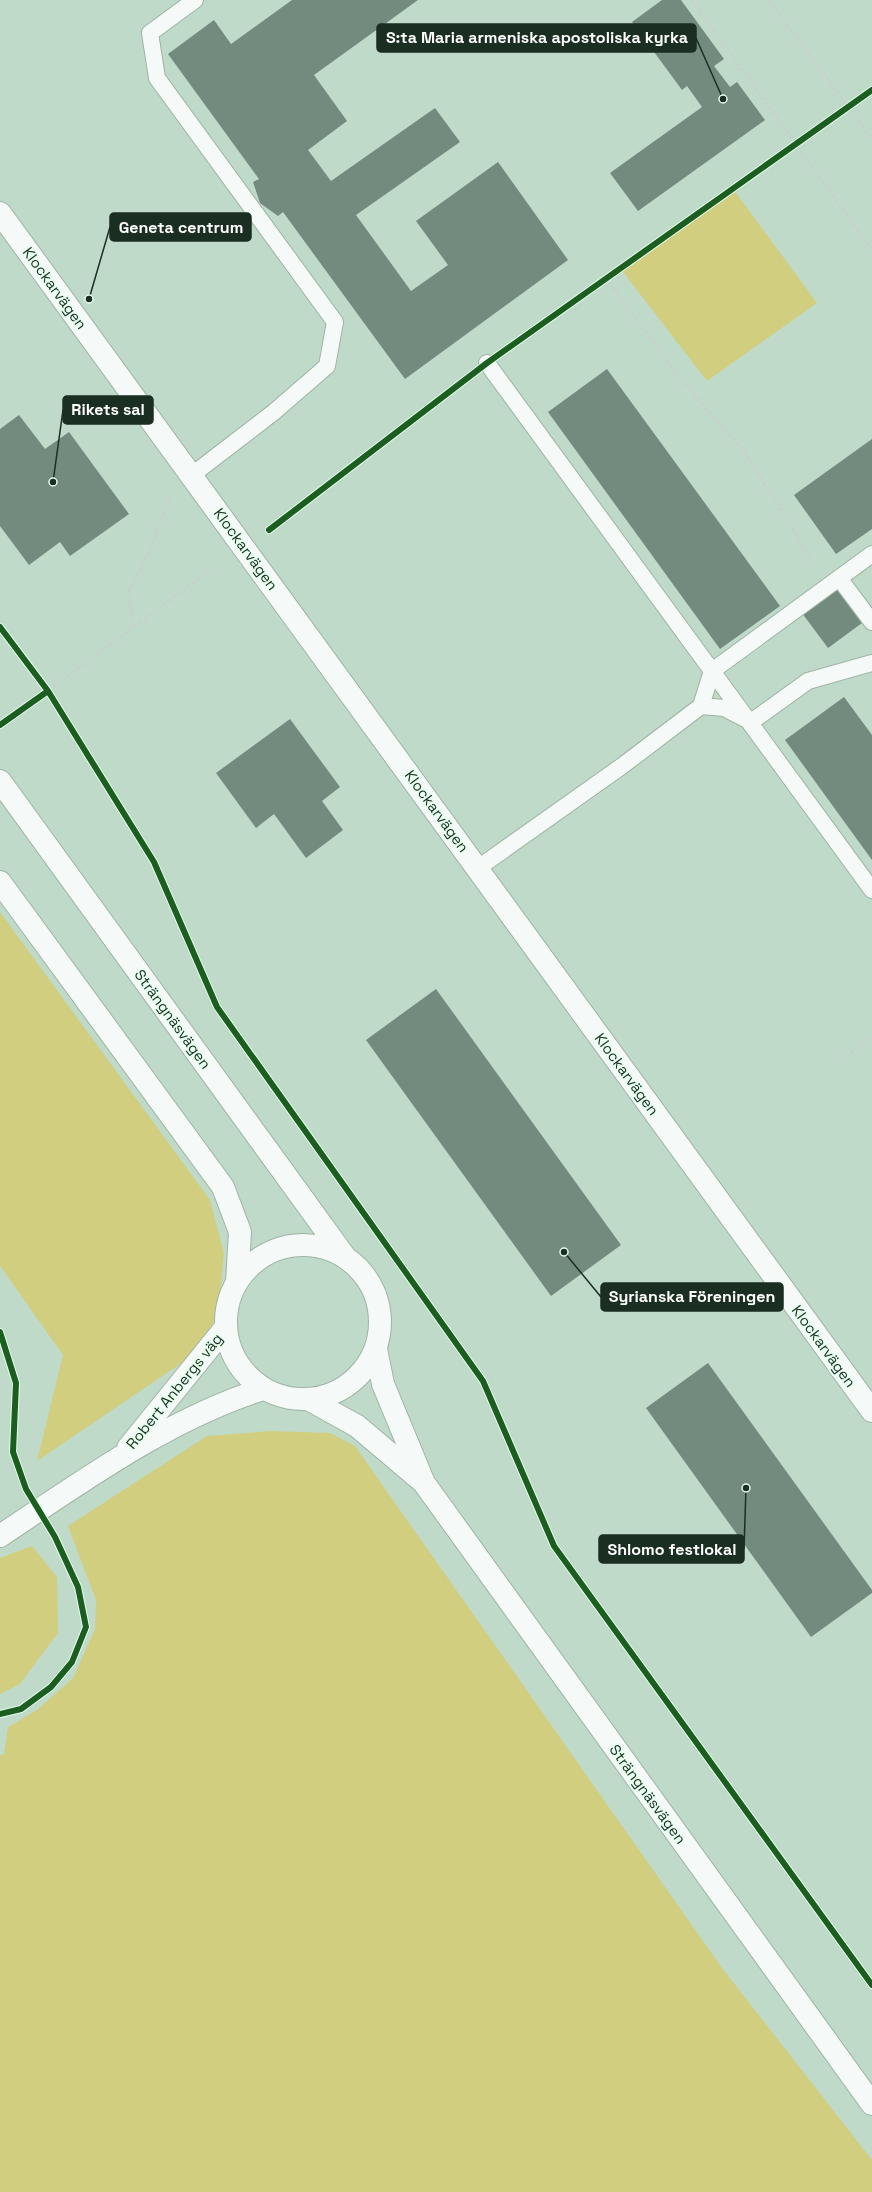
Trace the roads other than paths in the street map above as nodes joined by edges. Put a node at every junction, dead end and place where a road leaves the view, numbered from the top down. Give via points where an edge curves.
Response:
1 (196, 0) edge
2 (0, 213) edge
3 (487, 363) dead end
4 (192, 475) junction
5 (872, 554) edge
6 (834, 582) junction
7 (872, 622) edge
8 (872, 663) edge
9 (712, 672) junction
10 (701, 706) junction
11 (751, 722) junction
12 (0, 781) edge
13 (478, 868) junction
14 (0, 882) edge
15 (872, 890) edge
16 (345, 1257) junction
17 (237, 1282) junction
18 (226, 1327) junction
19 (376, 1349) junction
20 (263, 1389) junction
21 (310, 1400) junction
22 (872, 1411) edge
23 (122, 1455) junction
24 (424, 1483) junction
25 (0, 1536) edge
26 (872, 2104) edge

1 - 4 lane via 150,33 157,78 334,322 327,366 274,412
2 - 4 main road, Klockarvägen
3 - 9 lane
4 - 13 main road, Klockarvägen
5 - 6 lane
6 - 7 lane
6 - 9 lane
8 - 11 lane via 808,681
9 - 10 lane
9 - 11 lane
10 - 11 lane via 724,708
10 - 13 lane via 622,766
11 - 15 lane
12 - 16 main road, Strängnäsvägen
13 - 22 main road, Klockarvägen
14 - 17 main road via 222,1187 240,1232
16 - 17 main road via 329,1249 313,1246 282,1248 256,1261
16 - 19 main road via 369,1281 378,1303 380,1333
17 - 18 main road via 229,1300
18 - 20 main road via 232,1351 241,1368
18 - 23 main road, Robert Anbergs väg
19 - 21 main road via 367,1366 354,1381 335,1394
19 - 24 main road, Strängnäsvägen via 383,1384
20 - 21 main road via 294,1400
20 - 23 main road, Robert Anbergs väg via 230,1399
21 - 24 main road, Strängnäsvägen via 357,1426
23 - 25 main road, Robert Anbergs väg
24 - 26 main road, Strängnäsvägen

